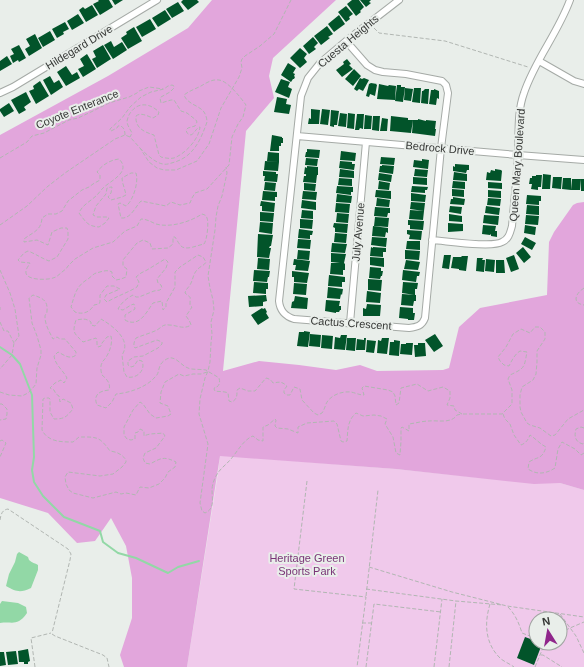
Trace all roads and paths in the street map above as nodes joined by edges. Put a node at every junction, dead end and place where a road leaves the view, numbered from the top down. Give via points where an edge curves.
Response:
1 (157, 0) edge
2 (291, 0) edge
3 (399, 0) edge
4 (570, 0) edge
5 (369, 23) junction
6 (346, 41) junction
7 (539, 61) junction
8 (535, 69) junction
9 (584, 84) edge
10 (164, 89) junction
11 (0, 94) edge
12 (125, 135) junction
13 (297, 136) junction
14 (130, 137) junction
15 (366, 142) junction
16 (140, 148) junction
17 (442, 148) junction
18 (518, 155) junction
19 (0, 158) edge
20 (584, 160) edge
21 (226, 167) junction
22 (0, 225) edge
23 (432, 240) junction
24 (0, 270) edge
25 (584, 288) edge
26 (584, 305) edge
27 (0, 307) edge
28 (0, 310) edge
29 (0, 322) edge
30 (350, 323) junction
31 (14, 343) junction
32 (0, 369) edge
33 (208, 372) junction
34 (0, 392) edge
35 (0, 404) edge
36 (584, 410) edge
37 (462, 414) junction
38 (502, 414) junction
39 (0, 420) edge
40 (584, 428) edge
41 (0, 441) edge
42 (584, 443) edge
43 (584, 453) edge
44 (0, 457) edge
45 (307, 481) dead end
46 (378, 490) dead end
47 (0, 520) edge
48 (369, 567) junction
49 (366, 589) junction
50 (366, 597) junction
51 (442, 598) junction
52 (456, 601) junction
53 (490, 604) junction
54 (507, 606) junction
55 (545, 611) edge
56 (441, 612) junction
57 (568, 615) edge
58 (584, 617) edge
59 (584, 622) edge
60 (362, 623) junction
61 (371, 624) junction
62 (568, 625) edge
63 (570, 628) junction
64 (52, 633) junction
65 (528, 635) edge
66 (541, 651) edge
67 (584, 653) edge
68 (540, 654) junction
69 (35, 667) edge
70 (110, 667) edge
71 (357, 667) edge
72 (366, 667) edge
73 (434, 667) edge
74 (449, 667) edge
75 (514, 667) edge
76 (535, 667) edge
77 (562, 667) edge

1 - 11 street, Hildegard Drive
2 - 16 path via 274,34 242,59 239,77 221,108 209,144 196,161 176,170 164,170 149,162
3 - 5 street, Cuesta Heights
4 - 7 street, Queen Mary Boulevard
5 - 6 street, Cuesta Heights
5 - 8 path via 379,33 445,40
6 - 13 street, Cuesta Heights via 320,63 308,78 301,96
6 - 17 street, Cactus Crescent via 367,65 375,70 442,81 446,85 448,93
7 - 8 street, Queen Mary Boulevard
7 - 9 street
8 - 18 street, Queen Mary Boulevard via 520,108
10 - 12 path via 147,93 110,129 122,126
10 - 14 path via 174,86 160,98 162,103 174,100 181,111 196,120 195,126 186,130 190,135 200,127 198,136 176,157 161,157 154,135 138,128 135,122 137,114 153,118 158,115 159,110 147,104 140,104 128,117 127,122 132,133
10 - 19 path, Coyote Enterance via 149,88 139,91 133,96 68,120 44,133 32,136 27,142
12 - 14 path
12 - 22 path via 65,173 46,187 28,206
13 - 15 street, Bedrock Drive
13 - 30 street, Cactus Crescent via 279,305 284,314 291,318
14 - 16 path
15 - 17 street, Bedrock Drive
15 - 30 street, July Avenue
16 - 21 path via 162,164 183,160 201,140 207,122 204,111 193,105 184,95 212,80 219,80 227,84 246,105 243,117 232,137 230,164
17 - 18 street, Bedrock Drive
17 - 23 street, Cactus Crescent
18 - 20 street, Bedrock Drive
18 - 23 street, Queen Mary Boulevard via 512,226 506,240 490,245
21 - 33 path via 208,276 214,310
21 - 33 path via 207,188 194,194 190,204 180,205 171,202 166,206 141,201 128,217 123,218 120,217 118,204 126,206 130,203 137,178 136,173 130,173 122,178 126,194 122,197 111,200 108,197 112,187 107,188 93,215 109,218 105,224 93,227 79,213 121,174 122,162 119,159 112,160 97,172 100,180 75,195 62,211 42,218 41,226 24,239 24,242 37,240 48,246 52,232 67,228 68,239 57,257 49,262 28,251 18,260 30,262 26,271 28,277 55,278 75,259 93,248 113,242 125,231 137,226 141,220 157,224 176,224 202,214 206,216 208,223 204,244 187,248 181,246 175,237 173,244 168,248 152,249 150,243 143,240 137,243 123,260 123,266 127,269 126,277 116,280 108,270 94,273 78,287 72,307 78,313 88,311 99,304 100,295 107,286 120,289 106,295 104,299 107,302 130,292 137,287 139,282 136,277 165,259 168,262 166,268 157,279 162,288 139,297 134,295 118,308 123,310 134,304 135,309 125,315 125,320 138,322 153,303 162,301 163,310 166,307 175,287 176,270 198,255 201,256 206,262 205,265 197,269 185,292 191,298 192,306 186,316 191,325 184,328 170,324 136,338 135,348 158,340 162,342 158,348 128,361 131,367 138,360 144,363 139,374 127,378 122,355 125,344 123,339 103,320 95,326 91,325 88,319 81,319 76,320 73,326 75,334 83,342 96,338 98,347 111,336 112,344 102,363 101,371 110,386 109,390 101,391 95,398 97,406 106,408 116,394 132,391 150,382 167,358 181,362 189,368
23 - 30 street, Cactus Crescent via 425,318 422,324 409,328
24 - 31 path via 15,309 19,336
25 - 26 path via 579,292 576,302
27 - 28 path
29 - 31 path
31 - 32 path via 12,356
33 - 34 path via 184,376 179,374 165,382 160,403 168,406 171,414 168,416 156,418 140,402 133,410 124,427 127,439 135,439 135,433 140,429 144,430 144,436 163,433 165,436 156,448 145,454 145,463 150,464 162,458 176,462 175,467 159,484 149,488 140,487 136,495 116,492 93,498 69,490 65,478 68,472 100,476 113,474 126,460 117,452 110,451 96,437 79,437 72,442 62,442 52,440 44,434 43,399 50,399 50,412 54,419 67,416 73,409 71,403 63,399 60,402 59,396 50,388 61,380 64,383 67,378 54,356 58,352 68,357 74,356 76,352 65,339 53,339 45,317 46,302 33,295 29,298 32,323 41,350 36,384 22,396
33 - 37 path via 219,378 215,391 228,393 232,402 236,399 237,390 240,388 255,391 266,378 273,384 280,382 287,386 284,390 287,395 290,395 294,387 300,389 302,400 318,415 322,413 330,398 340,393 353,392 364,395 364,386 373,387 393,392 396,396 396,405 399,403 400,388 417,384 428,391 443,387 450,391 447,405 454,406 455,410
33 - 37 path via 200,399 199,414 208,444 200,503 205,513 211,509 212,489 222,466 231,460 250,436 263,441 263,427 275,420 277,428 298,433 298,427 307,423 334,421 343,442 347,441 350,421 356,413 363,416 381,416 386,419 385,424 393,438 396,453 400,455 402,427 410,432 409,424 450,420
35 - 39 path via 7,409 8,414 6,419
36 - 38 path via 568,419 556,435 551,436 527,423 520,408 520,395 522,387 533,380 536,374 537,351 545,338 545,332 540,327 535,327 530,333 520,329 513,334 498,357 504,365 509,366 518,352 526,352 525,365 508,379 512,390 512,404
37 - 38 path
38 - 43 path via 520,445 528,440 530,435 546,447 539,458 529,462 530,470 539,474 555,468 558,449 562,442 581,454
40 - 42 path via 576,429 575,434 575,439 579,443
41 - 44 path via 6,443
45 - 50 path via 294,590
46 - 48 path
47 - 64 path via 4,510 8,509 71,554
48 - 49 path
48 - 54 path
49 - 50 path
49 - 51 path
50 - 60 path
51 - 52 path
51 - 56 path
52 - 53 path
52 - 74 path
53 - 54 path
53 - 75 path via 487,620 488,640 498,656
54 - 55 path
54 - 65 path via 522,633
56 - 61 path via 374,604
56 - 73 path
57 - 58 path
59 - 63 path
60 - 61 path
60 - 71 path
61 - 72 path
62 - 63 path
63 - 67 path
64 - 69 path via 31,638
64 - 70 path via 103,655
66 - 68 path
68 - 76 path
68 - 77 path

